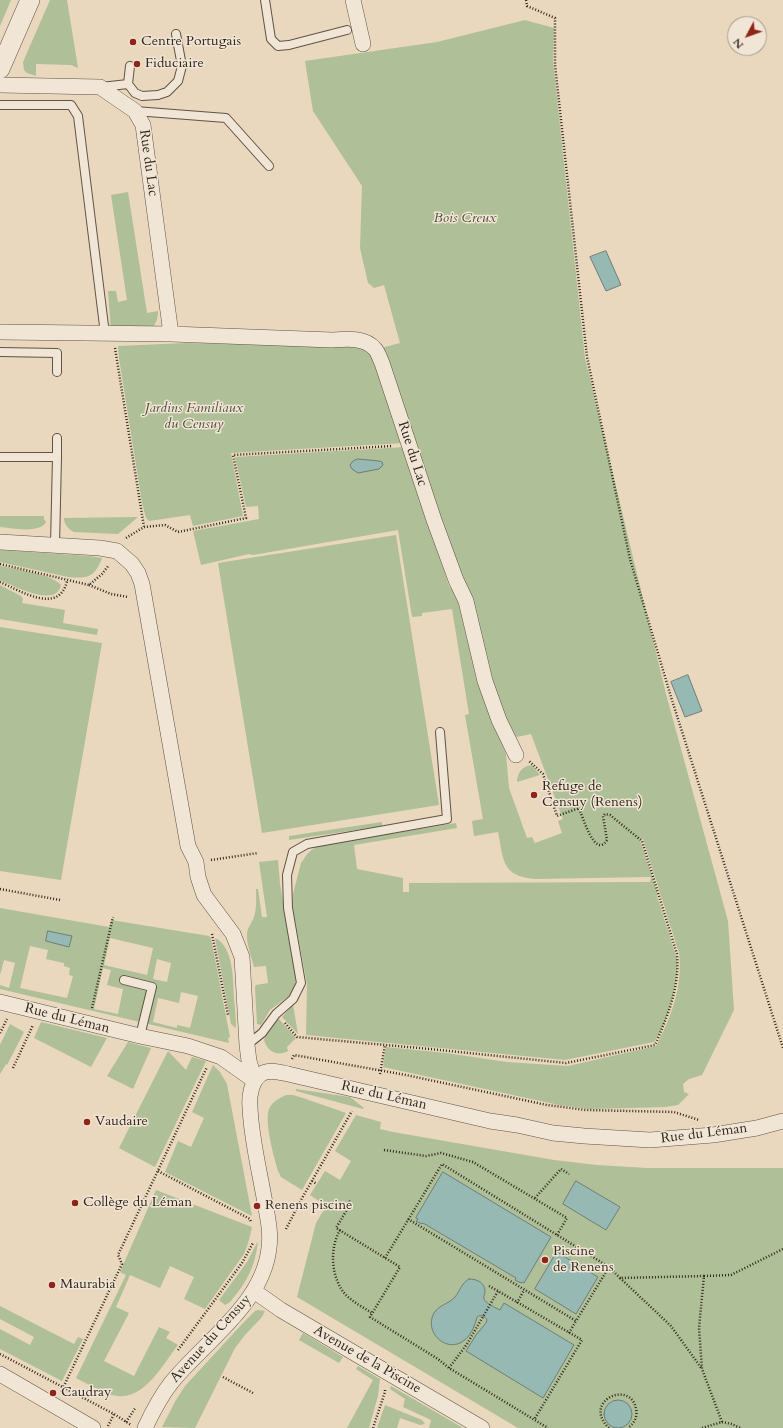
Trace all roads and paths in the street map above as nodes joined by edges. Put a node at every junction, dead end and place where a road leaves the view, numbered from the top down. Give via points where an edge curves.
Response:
1 (30, 0) edge
2 (265, 0) edge
3 (353, 0) edge
4 (526, 0) edge
5 (347, 30) dead end
6 (176, 34) dead end
7 (363, 44) dead end
8 (130, 66) dead end
9 (0, 70) edge
10 (128, 84) junction
11 (0, 85) edge
12 (100, 87) junction
13 (0, 105) edge
14 (134, 111) junction
15 (269, 166) dead end
16 (0, 332) edge
17 (109, 334) junction
18 (171, 334) junction
19 (0, 352) edge
20 (57, 372) dead end
21 (57, 438) dead end
22 (409, 445) junction
23 (0, 457) edge
24 (57, 458) junction
25 (144, 527) junction
26 (0, 542) edge
27 (55, 545) junction
28 (117, 551) junction
29 (0, 564) edge
30 (67, 581) junction
31 (0, 582) edge
32 (89, 585) junction
33 (129, 598) dead end
34 (440, 732) dead end
35 (516, 755) joint
36 (258, 853) dead end
37 (202, 861) junction
38 (0, 890) edge
39 (60, 900) dead end
40 (114, 917) dead end
41 (212, 934) dead end
42 (124, 980) dead end
43 (0, 1002) edge
44 (276, 1014) junction
45 (229, 1018) dead end
46 (88, 1024) junction
47 (28, 1035) dead end
48 (140, 1036) junction
49 (247, 1045) junction
50 (385, 1045) junction
51 (783, 1048) edge
52 (213, 1054) junction
53 (290, 1062) dead end
54 (13, 1068) dead end
55 (380, 1072) junction
56 (255, 1081) junction
57 (352, 1111) dead end
58 (700, 1120) dead end
59 (783, 1121) edge
60 (384, 1150) dead end
61 (158, 1171) junction
62 (569, 1174) dead end
63 (312, 1181) junction
64 (317, 1184) dead end
65 (535, 1198) junction
66 (349, 1201) dead end
67 (408, 1219) junction
68 (253, 1226) dead end
69 (340, 1230) junction
70 (284, 1234) dead end
71 (557, 1235) junction
72 (255, 1238) dead end
73 (783, 1249) edge
74 (385, 1258) junction
75 (609, 1267) junction
76 (704, 1276) junction
77 (620, 1278) junction
78 (489, 1286) dead end
79 (524, 1290) junction
80 (254, 1291) junction
81 (498, 1291) junction
82 (517, 1302) junction
83 (372, 1313) junction
84 (576, 1321) junction
85 (569, 1333) junction
86 (176, 1353) dead end
87 (0, 1354) edge
88 (449, 1368) junction
89 (702, 1369) junction
90 (384, 1371) junction
91 (0, 1374) edge
92 (223, 1377) dead end
93 (63, 1387) junction
94 (253, 1393) dead end
95 (138, 1404) dead end
96 (57, 1407) junction
97 (114, 1414) junction
98 (534, 1420) junction
99 (126, 1422) junction
100 (722, 1422) junction
101 (93, 1428) edge
102 (107, 1428) edge
103 (135, 1428) edge
104 (145, 1428) edge
105 (373, 1428) edge
106 (482, 1428) edge
107 (548, 1428) edge
108 (608, 1428) edge
109 (628, 1428) edge
110 (702, 1428) edge
111 (740, 1428) edge

1 - 9 street
2 - 5 lane via 271,39 278,46
3 - 7 street
4 - 51 path via 527,6 555,18 555,65 587,357 630,559 671,697
6 - 10 lane via 182,66 178,81 167,92 142,96 135,93
8 - 10 lane
10 - 12 lane
11 - 12 street
12 - 14 street, Rue du Lac
13 - 17 lane via 71,105 78,116
14 - 15 lane via 226,118
14 - 18 street, Rue du Lac via 143,125
16 - 17 street, Rue du Lac
17 - 18 street, Rue du Lac
17 - 25 path
18 - 22 street, Rue du Lac via 353,339 366,342 375,348 382,363
19 - 20 lane via 56,353
21 - 24 lane
22 - 25 path via 233,455 246,518 178,532 164,525
22 - 35 street, Rue du Lac via 434,520 466,601 485,681 499,720
23 - 24 lane
24 - 27 lane
25 - 28 path
26 - 27 street
27 - 28 street
28 - 32 path via 102,574
28 - 37 street via 132,564 142,584 188,846
29 - 30 path
30 - 31 path via 63,591 49,599 31,597
30 - 32 path
32 - 33 path
34 - 44 lane via 447,820 307,844 293,852 287,875 288,908 301,983 293,999
35 - 50 path via 532,763 543,774 557,816 579,808 594,843 599,845 607,840 603,820 605,814 610,815 642,842 677,954 677,983 668,1017 655,1045 566,1063
36 - 37 path
37 - 49 street via 198,877 204,895 233,934 242,957
38 - 39 path
40 - 46 path
41 - 45 path
42 - 48 lane via 152,987
43 - 46 street, Rue du Léman
44 - 49 lane via 262,1033
44 - 50 path via 297,1037
46 - 48 street, Rue du Léman
47 - 54 path
48 - 52 street, Rue du Léman
49 - 56 street
50 - 55 path
52 - 56 street, Rue du Léman
52 - 61 path
53 - 55 path via 294,1055
55 - 58 path via 547,1105 586,1110 674,1112
56 - 59 street, Rue du Léman via 266,1072 277,1072 490,1121 584,1136 650,1140 713,1135
56 - 80 street, Avenue du Censuy via 250,1097 252,1128 270,1233 267,1264
57 - 63 path
60 - 65 path via 426,1156 441,1153 473,1162
61 - 68 path via 250,1219
61 - 93 path via 118,1255 122,1264
62 - 65 path via 561,1169
63 - 64 path
63 - 70 path
65 - 71 path via 567,1218
66 - 69 path via 351,1203 336,1228
67 - 71 path via 442,1164
67 - 74 path
67 - 79 path
69 - 74 path
69 - 83 path via 334,1254 335,1274 347,1295
71 - 75 path
72 - 86 path via 242,1263
73 - 76 path via 731,1275
74 - 83 path via 400,1267
75 - 77 path
75 - 84 path
76 - 77 path
76 - 89 path via 700,1328
77 - 89 path via 671,1326
78 - 81 path
79 - 82 path
79 - 84 path
80 - 90 street, Avenue de la Piscine via 281,1310
80 - 104 street, Avenue du Censuy via 227,1324 170,1384
81 - 82 path
81 - 88 path via 467,1344
82 - 85 path
83 - 88 path via 370,1317
84 - 85 path
85 - 98 path via 582,1340
87 - 93 path
88 - 98 path
89 - 100 path
90 - 105 path via 384,1392
90 - 106 street, Avenue de la Piscine
91 - 96 street
92 - 94 path
93 - 96 path
93 - 97 path
95 - 99 path
96 - 101 street
97 - 99 path
97 - 102 path
98 - 107 path
99 - 103 path
100 - 110 path
100 - 111 path
108 - 109 path via 601,1417 603,1403 614,1395 622,1394 633,1402 636,1408 634,1422

